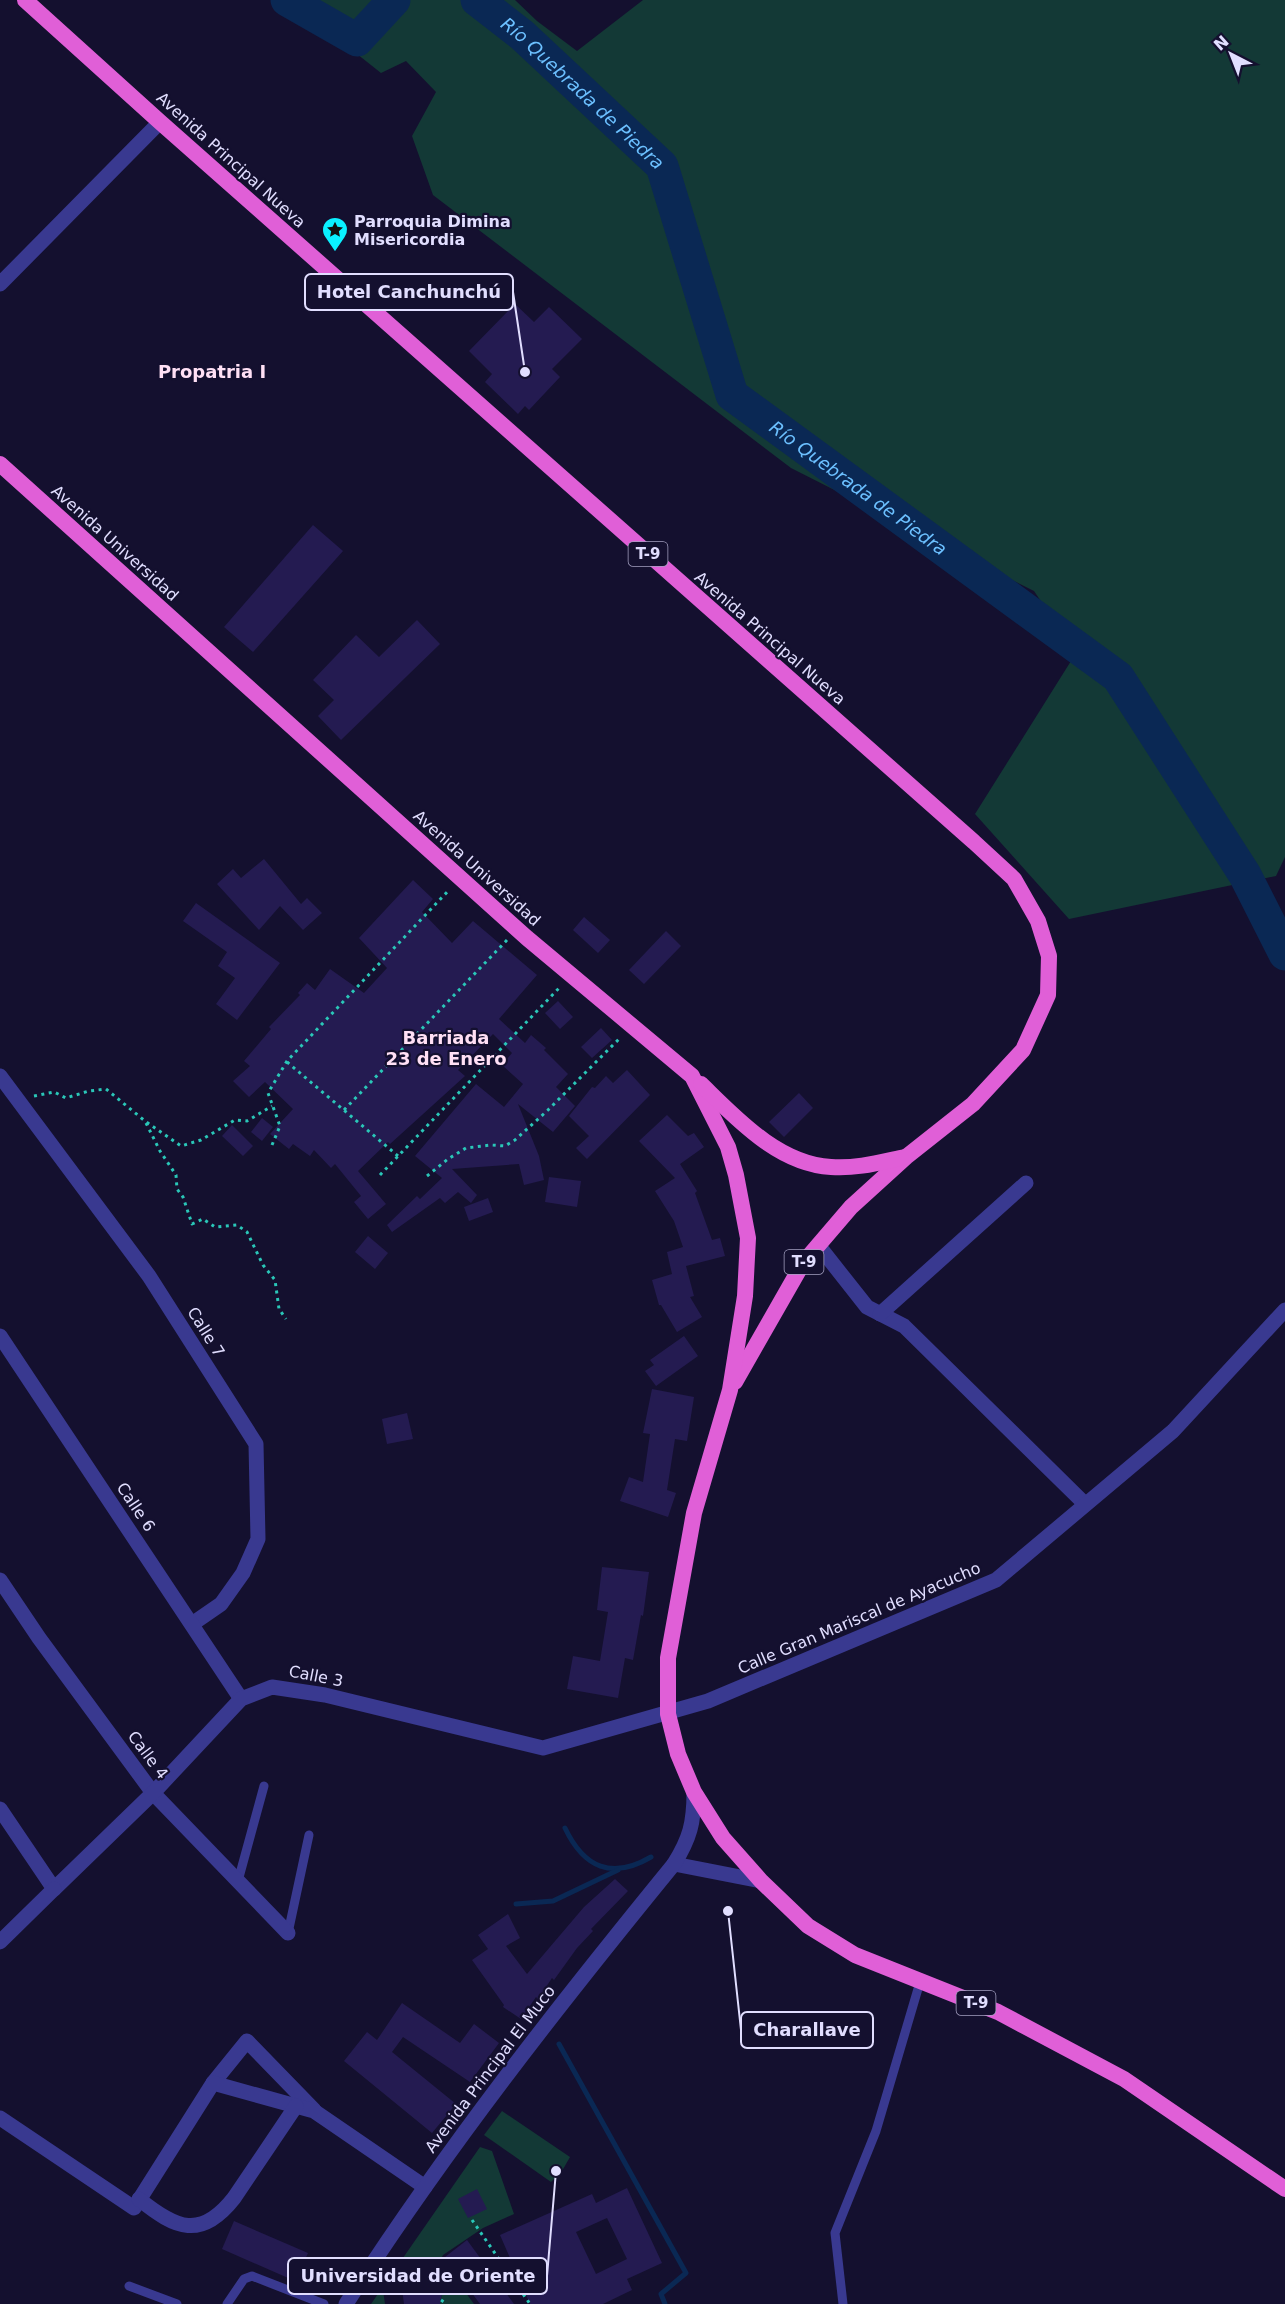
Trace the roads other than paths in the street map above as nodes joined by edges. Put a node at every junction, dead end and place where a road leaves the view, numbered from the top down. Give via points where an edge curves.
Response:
1 (25, 0) edge
2 (160, 122) junction
3 (0, 284) edge
4 (0, 464) edge
5 (0, 1076) edge
6 (692, 1076) junction
7 (906, 1157) junction
8 (1026, 1183) dead end
9 (818, 1245) junction
10 (1285, 1310) edge
11 (880, 1314) junction
12 (0, 1336) edge
13 (730, 1390) junction
14 (1085, 1504) junction
15 (0, 1580) edge
16 (192, 1624) junction
17 (240, 1699) junction
18 (668, 1714) junction
19 (264, 1786) dead end
20 (694, 1792) junction
21 (153, 1793) junction
22 (0, 1809) edge
23 (309, 1835) dead end
24 (674, 1864) junction
25 (238, 1881) junction
26 (761, 1881) junction
27 (54, 1889) junction
28 (288, 1933) joint
29 (0, 1942) edge
30 (921, 1982) junction
31 (213, 2083) junction
32 (296, 2106) junction
33 (314, 2111) junction
34 (0, 2118) edge
35 (1284, 2186) edge
36 (425, 2187) junction
37 (139, 2199) junction
38 (129, 2286) dead end
39 (177, 2304) edge
40 (227, 2304) edge
41 (324, 2304) edge
42 (346, 2304) edge
43 (843, 2304) edge

1 - 2 highway, Avenida Principal Nueva / T-9
2 - 3 street
2 - 7 highway, Avenida Principal Nueva / T-9 via 1014,879 1038,921 1049,956 1048,994 1023,1050 974,1104
4 - 6 highway, Avenida Universidad / T-9 via 517,929
5 - 16 street, Calle 7 via 149,1276 256,1444 258,1539 243,1573 221,1604
6 - 7 highway, T-9 via 762,1138 807,1162 831,1167
6 - 13 highway, Avenida Universidad / T-9 via 728,1147 748,1238
7 - 9 highway, Avenida Principal Nueva / T-9 via 851,1207
8 - 11 street
9 - 11 street via 867,1307
9 - 13 highway, Avenida Principal Nueva / T-9 via 803,1263
10 - 14 street, Calle Gran Mariscal de Ayacucho via 1173,1431
11 - 14 street via 904,1326
12 - 16 street, Calle 6
13 - 18 highway, T-9 via 694,1513 668,1658
14 - 18 street, Calle Gran Mariscal de Ayacucho via 996,1580 805,1662
15 - 21 street, Calle 4
16 - 17 street, Calle 6
17 - 18 street, Calle 3 via 272,1687 325,1695 543,1748
17 - 21 street, Calle 3
18 - 20 highway, T-9 via 678,1754
19 - 25 lane
20 - 24 street, Avenida Principal El Muco via 690,1834
20 - 26 highway, T-9 via 723,1838
21 - 25 street, Calle 4
21 - 27 street, Calle 3
22 - 27 street
23 - 28 lane
24 - 26 street
24 - 36 street, Avenida Principal El Muco via 548,2019
25 - 28 street, Calle 4
26 - 30 highway, T-9 via 808,1926 855,1955
27 - 29 street, Calle 3
30 - 35 highway, T-9 via 998,2012 1124,2079
30 - 43 lane via 876,2131 835,2233
31 - 32 street
31 - 33 street via 247,2041
31 - 37 street
32 - 33 street
32 - 37 street via 234,2198 212,2221 200,2227 187,2226 154,2211
33 - 36 street
34 - 37 street via 134,2208
36 - 42 street, Avenida Principal El Muco
38 - 39 lane
40 - 41 lane via 244,2279 252,2276

